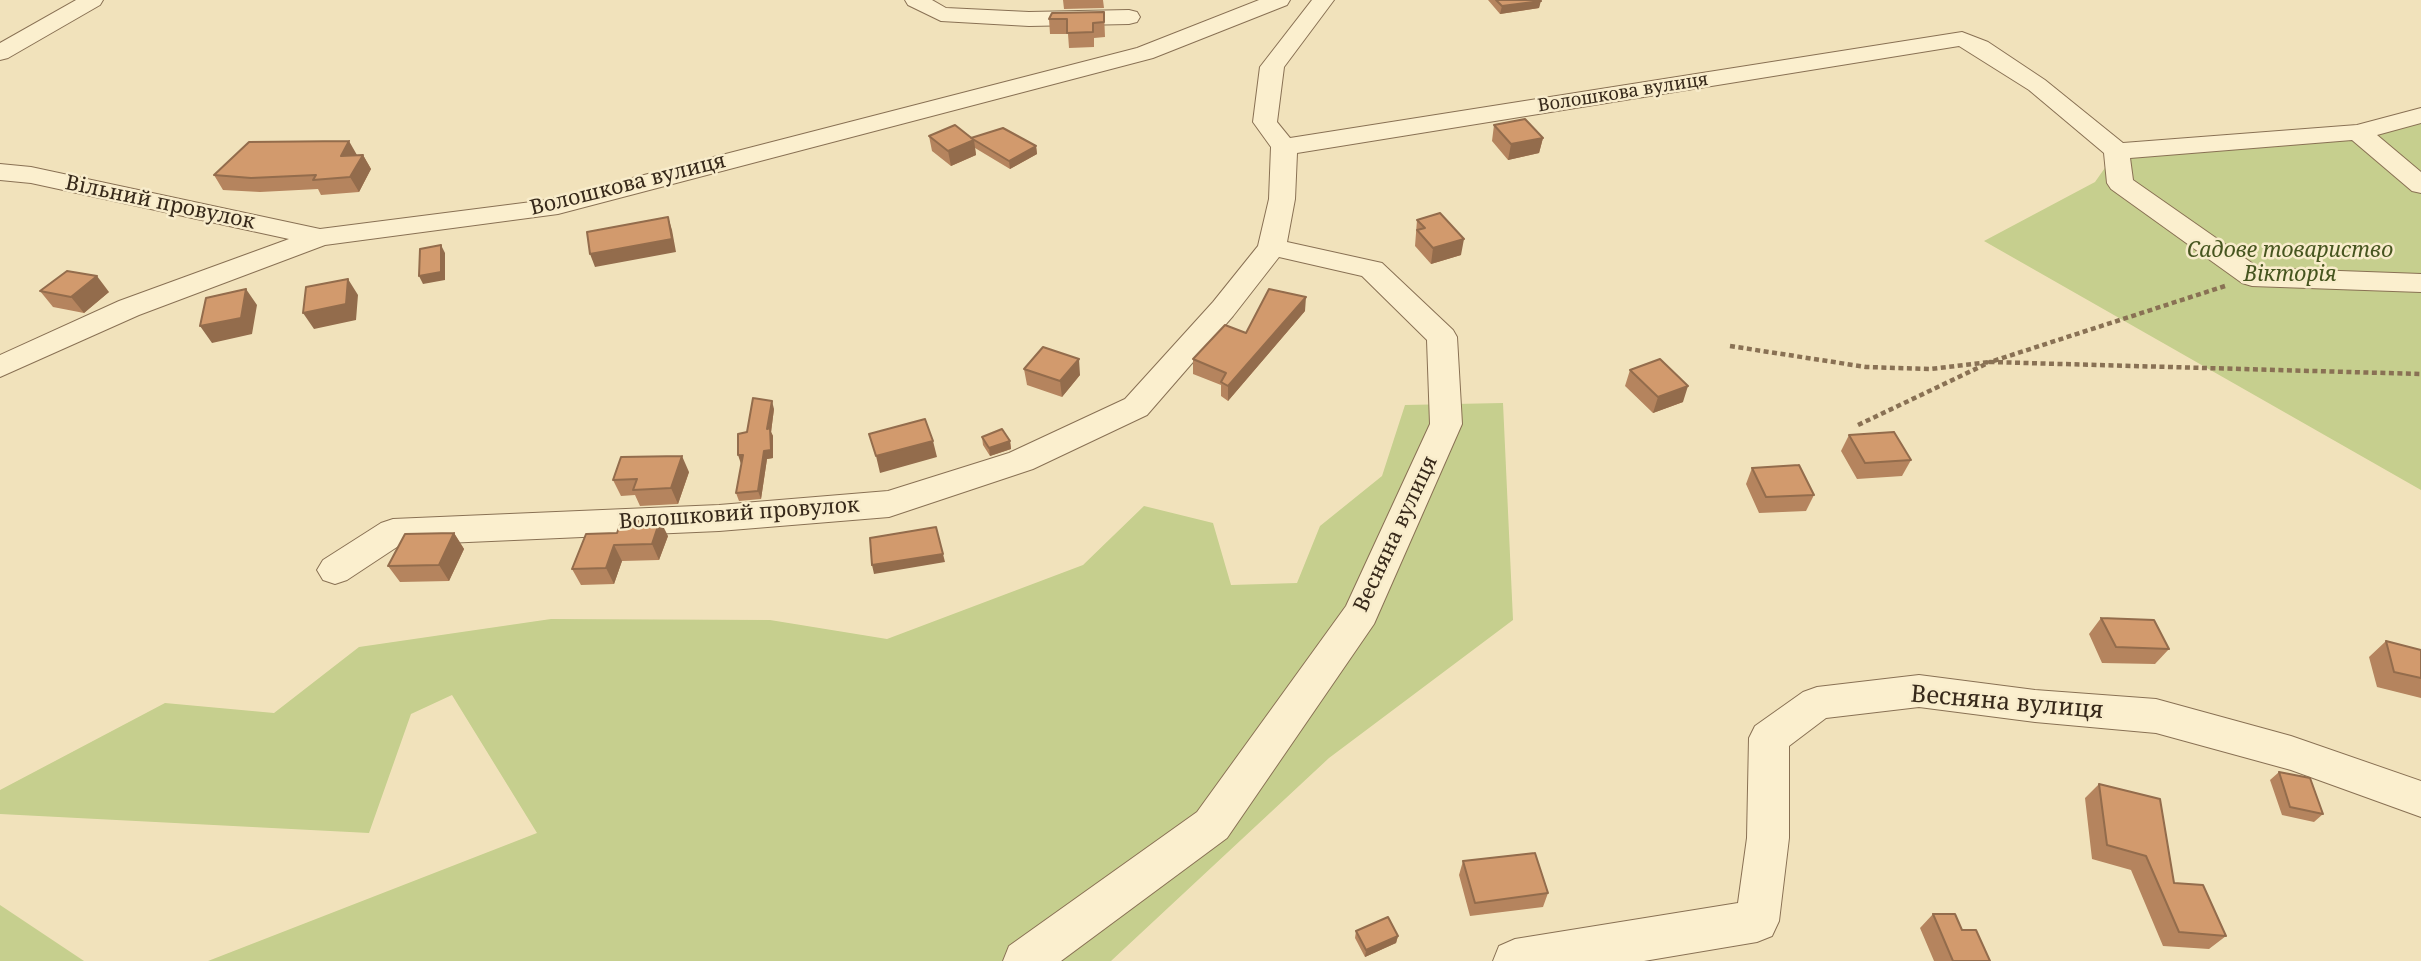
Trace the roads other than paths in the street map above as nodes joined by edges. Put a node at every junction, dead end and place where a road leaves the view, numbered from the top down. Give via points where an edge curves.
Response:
1 (92, 0) edge
2 (916, 0) edge
3 (1279, 0) edge
4 (1322, 0) edge
5 (1126, 8) edge
6 (0, 53) edge
7 (1145, 53) junction
8 (2421, 115) edge
9 (2358, 132) junction
10 (1284, 147) junction
11 (2117, 151) junction
12 (0, 172) edge
13 (2416, 181) edge
14 (320, 237) junction
15 (1272, 247) junction
16 (2421, 283) edge
17 (0, 367) edge
18 (335, 570) dead end
19 (2421, 799) edge
20 (1024, 961) edge
21 (1515, 961) edge

1 - 6 street
2 - 5 street via 942,14 1029,19
3 - 7 street, Волошкова вулиця
4 - 10 street via 1272,67 1265,122
5 - 7 street
7 - 14 street, Волошкова вулиця via 548,208
8 - 9 street
9 - 11 street
9 - 13 street
10 - 11 street, Волошкова вулиця via 1962,39 2037,85
10 - 15 street via 1282,199
11 - 16 street via 2120,183 2252,276
12 - 14 street, Вільний провулок
14 - 17 street, Волошкова вулиця via 129,308
15 - 18 street, Волошковий провулок via 1136,407 1021,461 889,504 719,518 393,532
15 - 20 street, Весняна вулиця via 1372,269 1442,337 1446,424 1361,614 1212,825
19 - 21 street, Весняна вулиця via 2291,753 2156,716 1919,691 1817,703 1769,738 1768,838 1757,921

